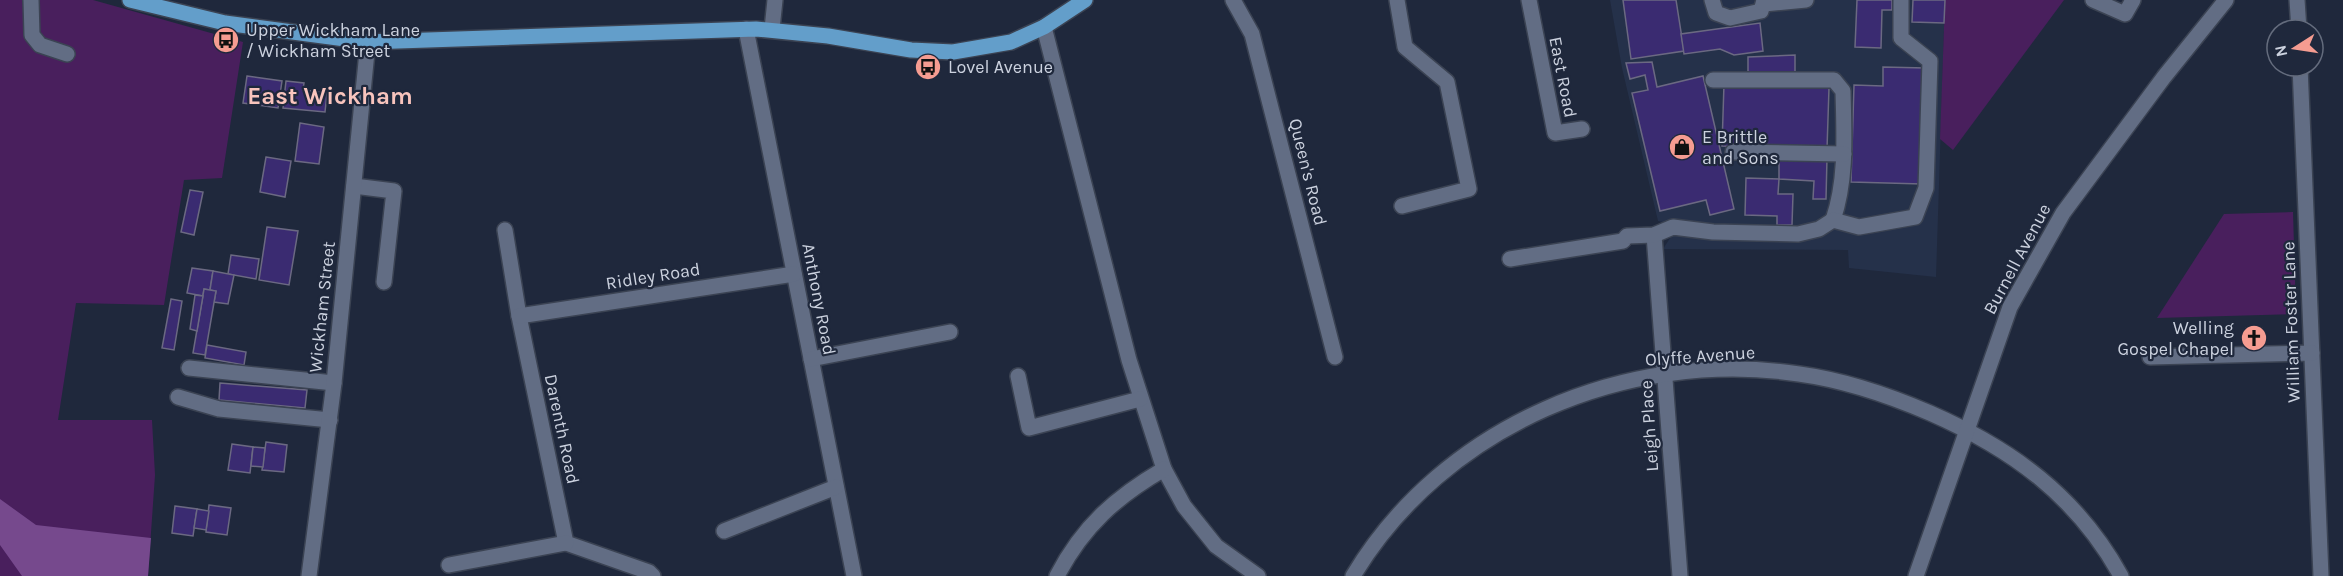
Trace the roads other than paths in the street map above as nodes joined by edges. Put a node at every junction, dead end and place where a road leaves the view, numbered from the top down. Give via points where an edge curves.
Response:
1 (32, 0) edge
2 (130, 0) edge
3 (775, 0) edge
4 (1085, 0) edge
5 (1233, 0) edge
6 (1397, 0) edge
7 (1529, 0) edge
8 (1712, 0) edge
9 (1806, 0) edge
10 (1901, 0) edge
11 (2093, 0) edge
12 (2133, 0) edge
13 (2226, 0) edge
14 (2297, 0) edge
15 (1764, 2) edge
16 (2298, 18) edge
17 (1044, 27) junction
18 (746, 29) junction
19 (772, 29) junction
20 (368, 42) junction
21 (67, 54) dead end
22 (2301, 78) edge
23 (1713, 80) dead end
24 (1582, 129) dead end
25 (1733, 152) dead end
26 (1844, 154) junction
27 (354, 186) junction
28 (1402, 206) dead end
29 (1833, 220) junction
30 (505, 230) dead end
31 (1654, 236) junction
32 (1510, 259) dead end
33 (794, 274) junction
34 (384, 282) dead end
35 (519, 316) junction
36 (950, 332) dead end
37 (2312, 353) junction
38 (1335, 357) dead end
39 (2150, 357) dead end
40 (811, 359) junction
41 (189, 368) dead end
42 (1664, 374) junction
43 (1018, 376) dead end
44 (334, 383) junction
45 (178, 397) dead end
46 (1140, 399) junction
47 (330, 420) junction
48 (1965, 429) junction
49 (1164, 469) junction
50 (836, 487) junction
51 (724, 531) dead end
52 (566, 543) junction
53 (449, 565) dead end
54 (309, 576) edge
55 (653, 576) edge
56 (854, 576) edge
57 (1057, 576) edge
58 (1258, 576) edge
59 (1353, 576) edge
60 (1680, 576) edge
61 (1916, 576) edge
62 (2121, 576) edge
63 (2321, 576) edge

1 - 21 street via 32,35 40,45
2 - 20 main road via 225,23
3 - 19 street
4 - 17 main road
5 - 38 street, Queen's Road via 1252,34
6 - 28 street via 1405,47 1447,82 1469,189
7 - 24 street, East Road via 1555,133
8 - 15 street via 1716,13 1731,18 1761,11
9 - 15 street
10 - 29 street via 1900,38 1930,61 1926,188 1915,217 1859,227
11 - 12 street via 2125,14
13 - 48 street, Burnell Avenue via 2163,77 2063,213 2010,307
14 - 16 street
17 - 19 main road via 1011,42 953,52 911,50
17 - 46 street
18 - 19 main road
18 - 20 main road
18 - 33 street, Anthony Road
20 - 27 street, Wickham Street
22 - 37 street, William Foster Lane
23 - 26 street via 1834,80 1844,91
25 - 26 street
26 - 29 street via 1840,202
27 - 34 street via 394,191
27 - 44 street, Wickham Street
29 - 31 street via 1819,229 1798,234 1673,227
30 - 35 street, Darenth Road
31 - 32 street via 1627,236 1623,241
31 - 42 street, Leigh Place
33 - 35 street, Ridley Road
33 - 40 street, Anthony Road
35 - 52 street, Darenth Road
36 - 40 street
37 - 39 street
37 - 63 street, William Foster Lane
40 - 50 street, Anthony Road
41 - 44 street
42 - 48 street, Olyffe Avenue via 1734,369 1797,373 1845,383
42 - 59 street, Olyffe Avenue via 1582,393 1498,432 1420,491
42 - 60 street, Leigh Place
43 - 46 street via 1029,428
44 - 47 street, Wickham Street
45 - 47 street via 219,409
46 - 49 street
47 - 54 street, Wickham Street
48 - 61 street, Burnell Avenue
48 - 62 street, Olyffe Avenue via 2032,470 2063,498 2107,550
49 - 57 street via 1093,520
49 - 58 street via 1184,506 1216,546
50 - 51 street
50 - 56 street, Anthony Road
52 - 53 street
52 - 55 street

